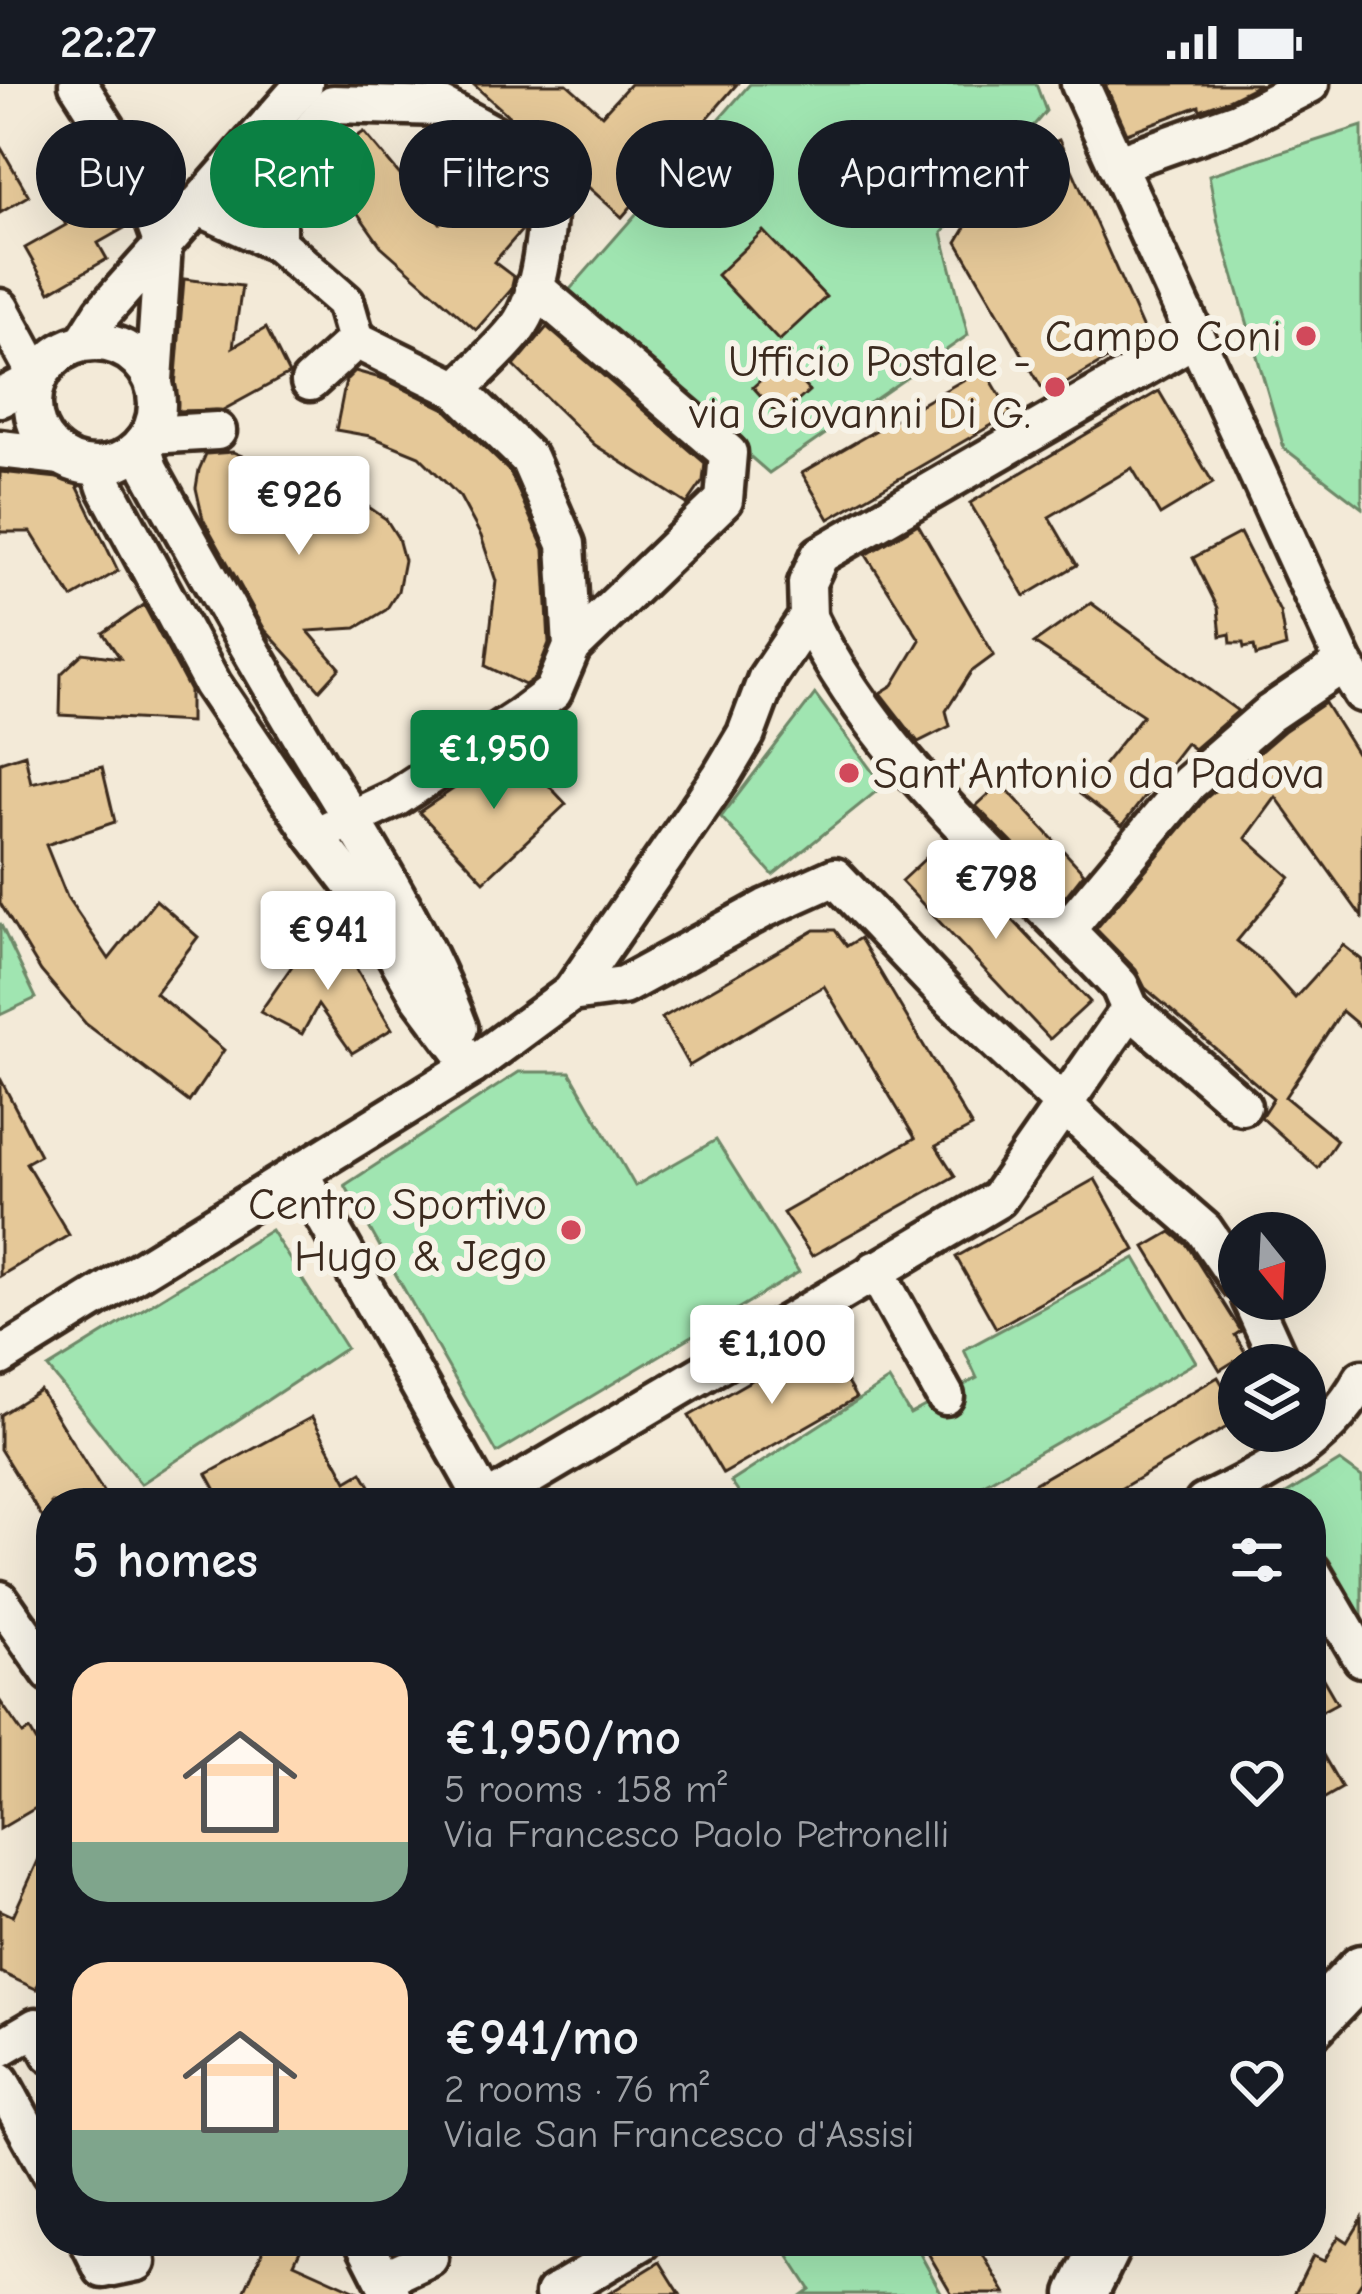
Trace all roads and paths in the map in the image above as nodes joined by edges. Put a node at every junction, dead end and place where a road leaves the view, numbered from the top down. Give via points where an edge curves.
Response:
1 (78, 84) edge
2 (304, 84) edge
3 (1080, 84) edge
4 (1310, 84) edge
5 (1116, 164) junction
6 (197, 206) junction
7 (277, 243) junction
8 (163, 245) junction
9 (534, 287) junction
10 (0, 308) edge
11 (1195, 338) junction
12 (356, 340) junction
13 (84, 342) junction
14 (38, 378) junction
15 (154, 380) junction
16 (310, 382) dead end
17 (458, 390) junction
18 (0, 398) edge
19 (217, 431) dead end
20 (146, 440) junction
21 (0, 449) edge
22 (61, 456) junction
23 (99, 466) junction
24 (808, 617) junction
25 (572, 647) junction
26 (828, 657) junction
27 (262, 670) junction
28 (1353, 678) edge
29 (212, 684) junction
30 (746, 734) junction
31 (353, 817) junction
32 (315, 836) junction
33 (1066, 929) junction
34 (571, 993) junction
35 (1130, 1009) junction
36 (472, 1066) junction
37 (1067, 1104) junction
38 (1242, 1106) dead end
39 (299, 1172) junction
40 (1218, 1250) edge
41 (874, 1270) junction
42 (0, 1357) edge
43 (1362, 1379) edge
44 (945, 1396) dead end
45 (1326, 1423) edge
46 (1291, 1452) edge
47 (478, 1488) edge
48 (511, 1488) edge
49 (1266, 1488) edge
50 (1326, 1597) edge
51 (0, 1600) edge
52 (36, 1652) edge
53 (1362, 1658) edge
54 (1362, 1970) edge
55 (1326, 2008) edge
56 (36, 2027) edge
57 (0, 2048) edge
58 (0, 2081) edge
59 (36, 2146) edge
60 (96, 2256) edge
61 (372, 2256) edge
62 (428, 2256) edge
63 (618, 2256) edge
64 (1100, 2256) edge
65 (138, 2266) edge
66 (387, 2286) edge
67 (554, 2294) edge
68 (1082, 2294) edge

1 - 8 street via 140,181
2 - 6 street
3 - 5 street
4 - 5 street via 1238,121
5 - 11 street
6 - 7 street
6 - 8 street
7 - 9 street via 277,171 333,104 443,107 506,141 548,188
7 - 12 street via 345,302
8 - 13 street
8 - 15 street
9 - 17 street via 520,324
9 - 25 street via 728,453 724,500
10 - 14 street
11 - 24 street via 820,555 807,583
11 - 28 street
12 - 16 street
12 - 17 street
13 - 14 street via 49,361
13 - 15 street via 126,349
14 - 18 street
14 - 22 street via 32,413
15 - 20 street via 158,399
17 - 25 street via 529,459 566,544
19 - 20 street
20 - 23 street
20 - 27 street via 148,469
21 - 22 street
22 - 23 street
23 - 29 street
24 - 26 street
24 - 30 street via 767,678
25 - 31 street via 553,692 396,798
26 - 30 street via 788,685
26 - 33 street via 944,805
27 - 29 street
27 - 31 street
28 - 33 street via 1270,713 1189,783
29 - 32 street
30 - 34 street
31 - 32 street
31 - 36 street via 439,975
32 - 36 street
33 - 35 street via 1120,986
34 - 36 street
34 - 37 street via 623,986 836,877 948,996
35 - 37 street
35 - 38 street
36 - 39 street
37 - 40 street
37 - 41 street via 998,1199
39 - 42 street
39 - 47 street
41 - 44 street
41 - 48 street
43 - 45 street via 1345,1411
46 - 49 street
50 - 53 street
51 - 52 street
54 - 55 main road
56 - 57 street
58 - 59 street
60 - 65 street via 103,2269
61 - 66 street
62 - 66 street
63 - 67 street
64 - 68 main road

